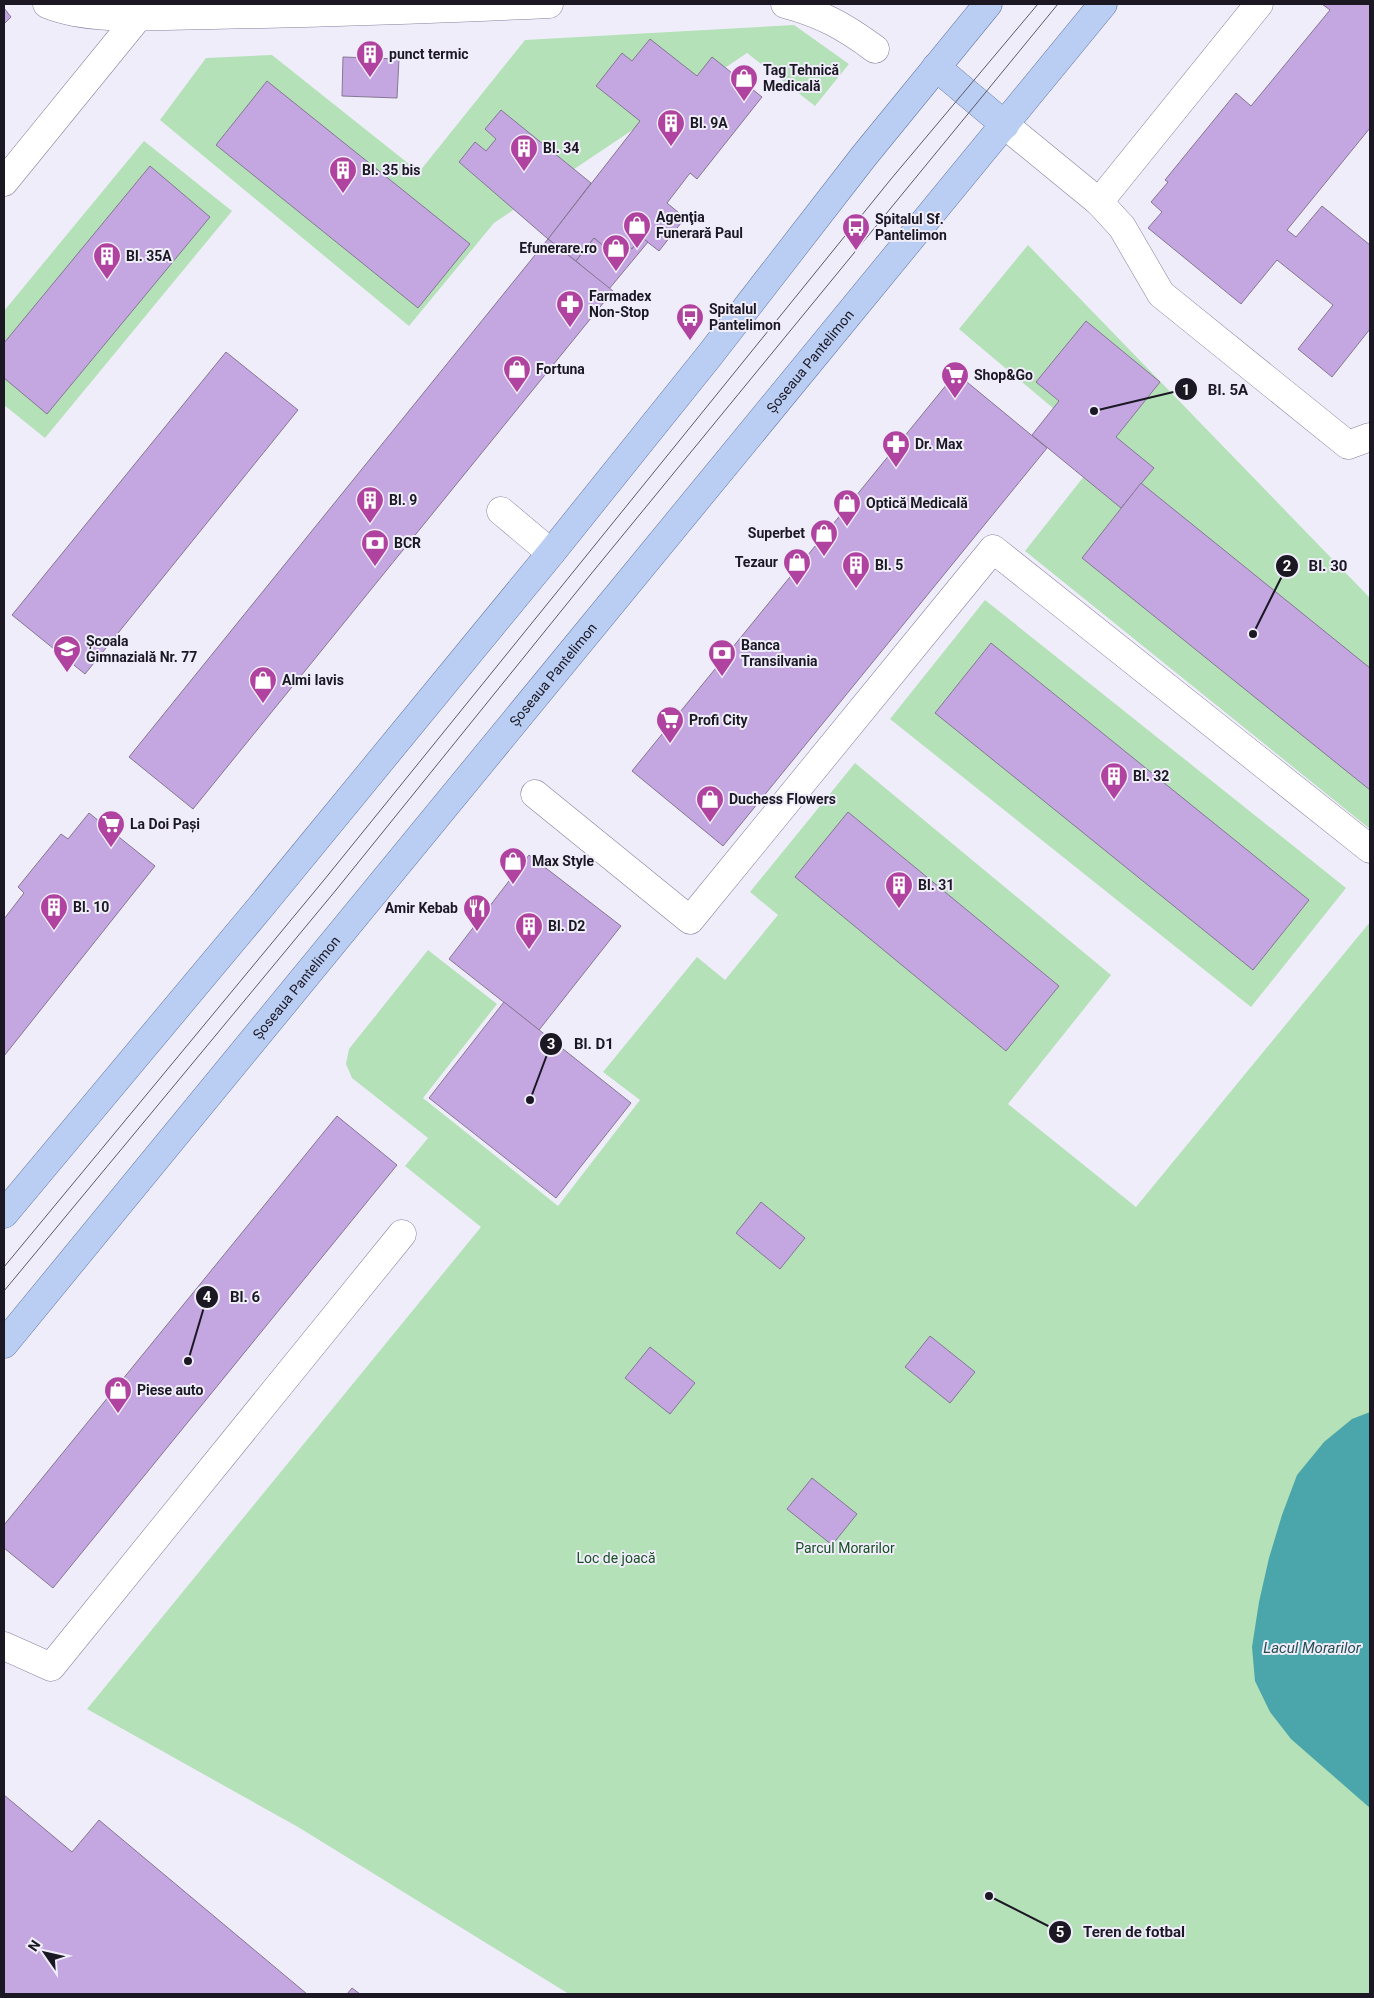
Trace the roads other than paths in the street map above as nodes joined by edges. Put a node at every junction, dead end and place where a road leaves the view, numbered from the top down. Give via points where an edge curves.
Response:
1 (47, 4) edge
2 (549, 4) edge
3 (785, 4) edge
4 (988, 4) edge
5 (1103, 4) edge
6 (1258, 4) edge
7 (139, 16) junction
8 (875, 49) dead end
9 (936, 67) junction
10 (1005, 125) junction
11 (4, 182) edge
12 (1099, 202) junction
13 (1370, 437) edge
14 (501, 511) dead end
15 (551, 552) junction
16 (535, 794) dead end
17 (1370, 849) edge
18 (4, 1214) edge
19 (402, 1234) dead end
20 (4, 1344) edge
21 (4, 1646) edge

1 - 7 street via 93,15
2 - 7 street via 356,13
3 - 8 street via 823,16 845,27
4 - 9 main road
5 - 10 main road, Șoseaua Pantelimon
6 - 12 street
7 - 11 street
9 - 10 main road
9 - 15 main road
10 - 12 street
10 - 20 main road, Șoseaua Pantelimon
12 - 13 street via 1122,227 1161,294 1348,445
14 - 15 street
15 - 18 main road
16 - 17 street via 690,920 993,549
19 - 21 street via 51,1667

